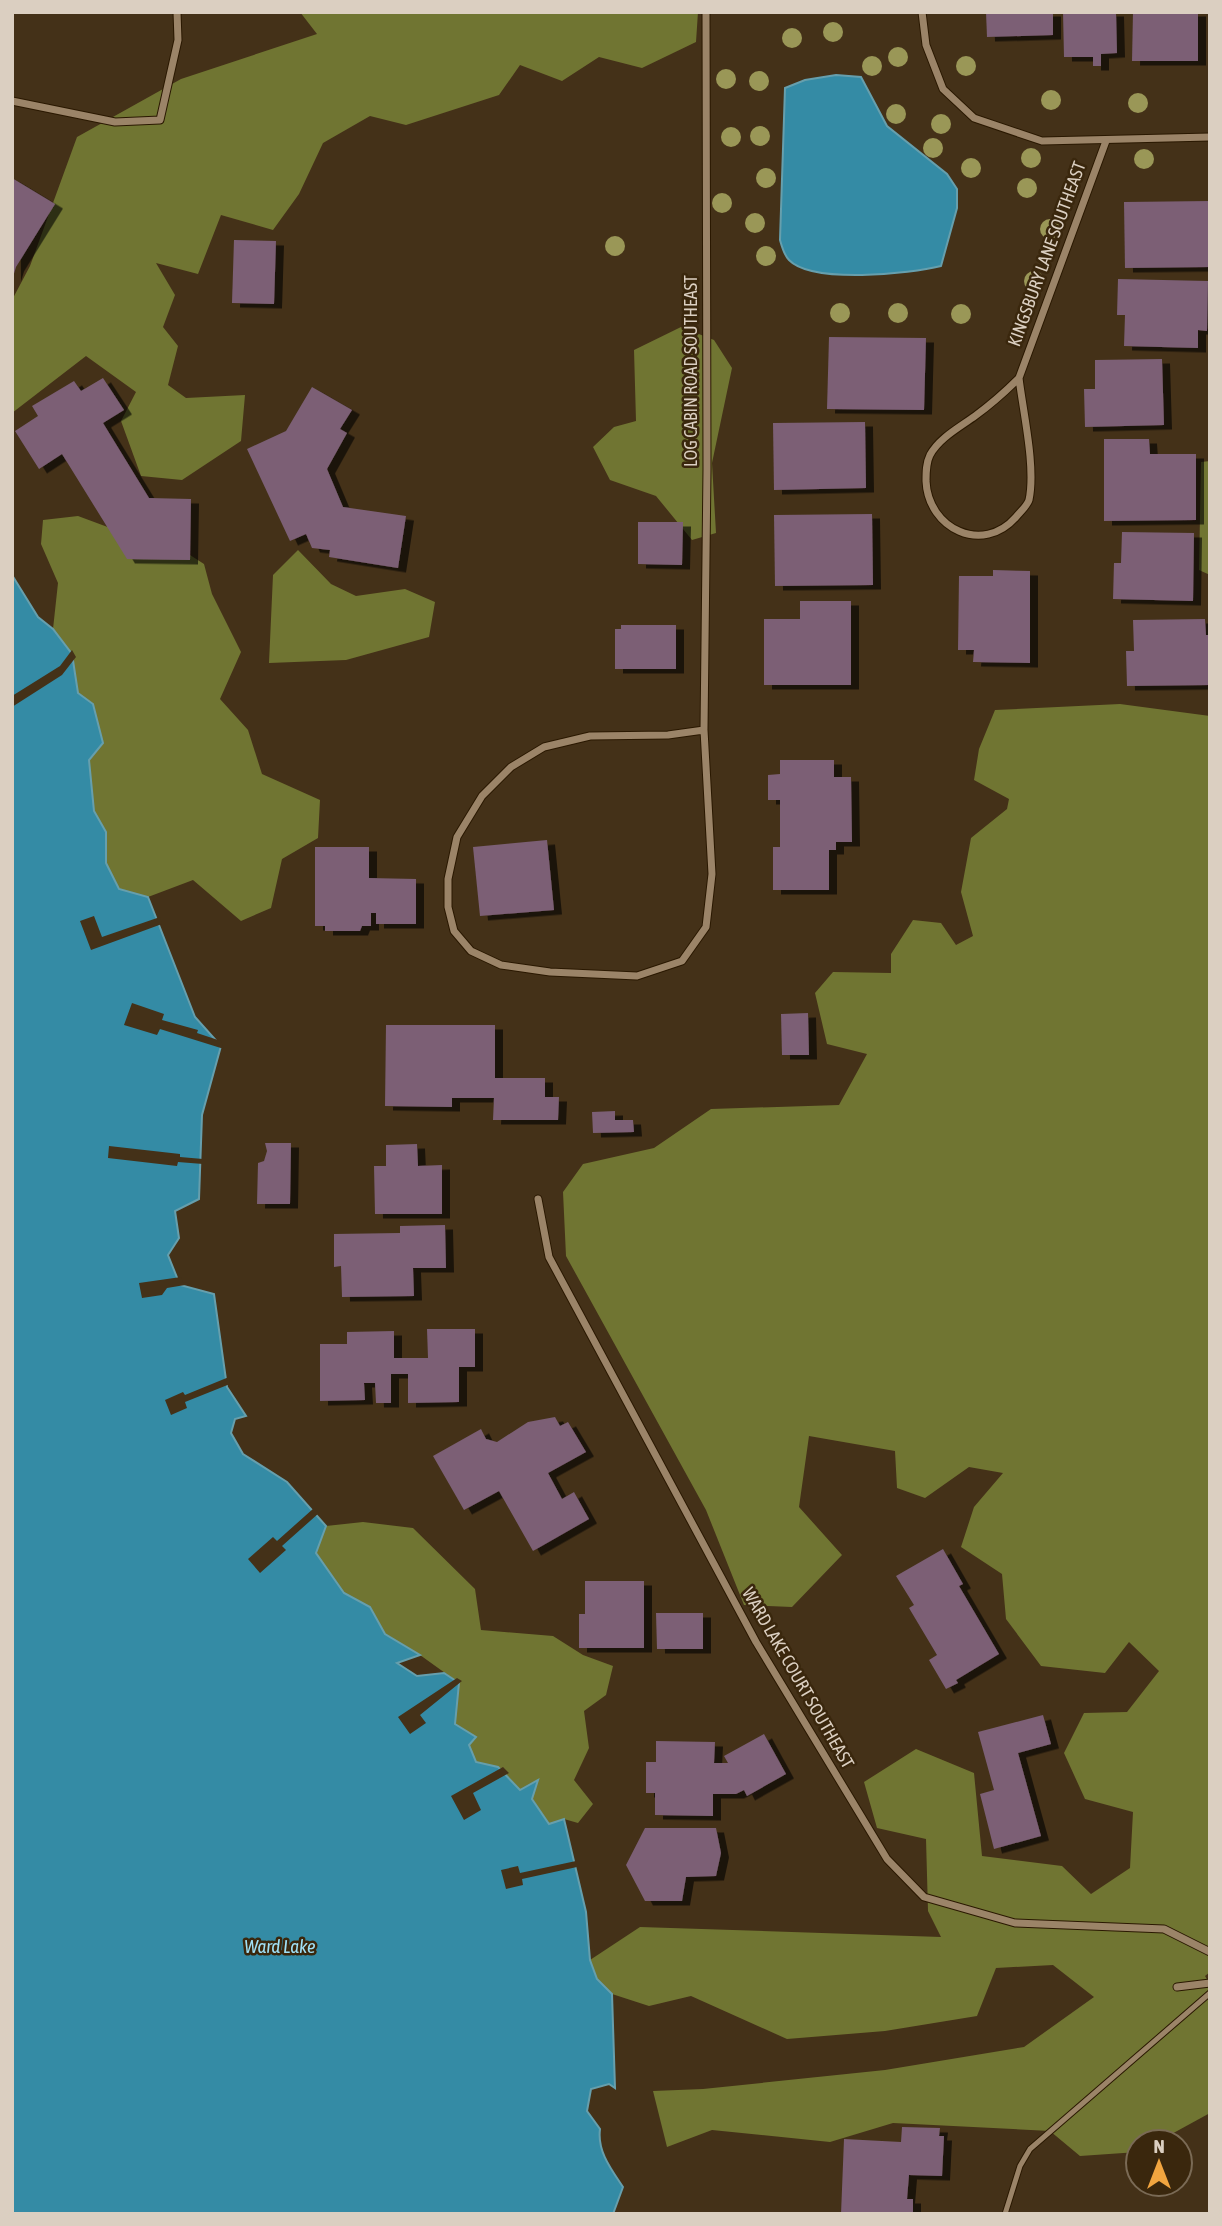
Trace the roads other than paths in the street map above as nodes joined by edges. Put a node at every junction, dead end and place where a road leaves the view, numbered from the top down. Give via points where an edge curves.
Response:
1 (177, 12) edge
2 (706, 12) edge
3 (922, 12) edge
4 (12, 101) edge
5 (1210, 137) edge
6 (1106, 141) junction
7 (1019, 378) junction
8 (704, 730) junction
9 (538, 1199) dead end
10 (1210, 1952) edge
11 (1210, 1983) edge
12 (1177, 1987) dead end
13 (1210, 1993) edge
14 (1006, 2214) edge

1 - 4 street via 178,40 160,120 115,122
2 - 8 street, LOG CABIN ROAD SOUTHEAST
3 - 6 street via 926,45 943,89 974,118 1042,141
5 - 6 street
6 - 7 street, KINGSBURY LANE SOUTHEAST
7 - 7 street, KINGSBURY LANE SOUTHEAST via 931,454 926,492 934,511 963,534 989,534 1011,523 1028,503 1031,479
8 - 8 street, LOG CABIN ROAD SOUTHEAST via 712,874 706,927 682,961 625,976 501,965 471,951 454,931 448,907 448,879 457,837 482,796 511,767 544,747 590,736
9 - 10 street, WARD LAKE COURT SOUTHEAST via 549,1257 756,1642 887,1859 924,1897 1015,1923 1164,1928
11 - 12 street
13 - 14 lane via 1030,2149

